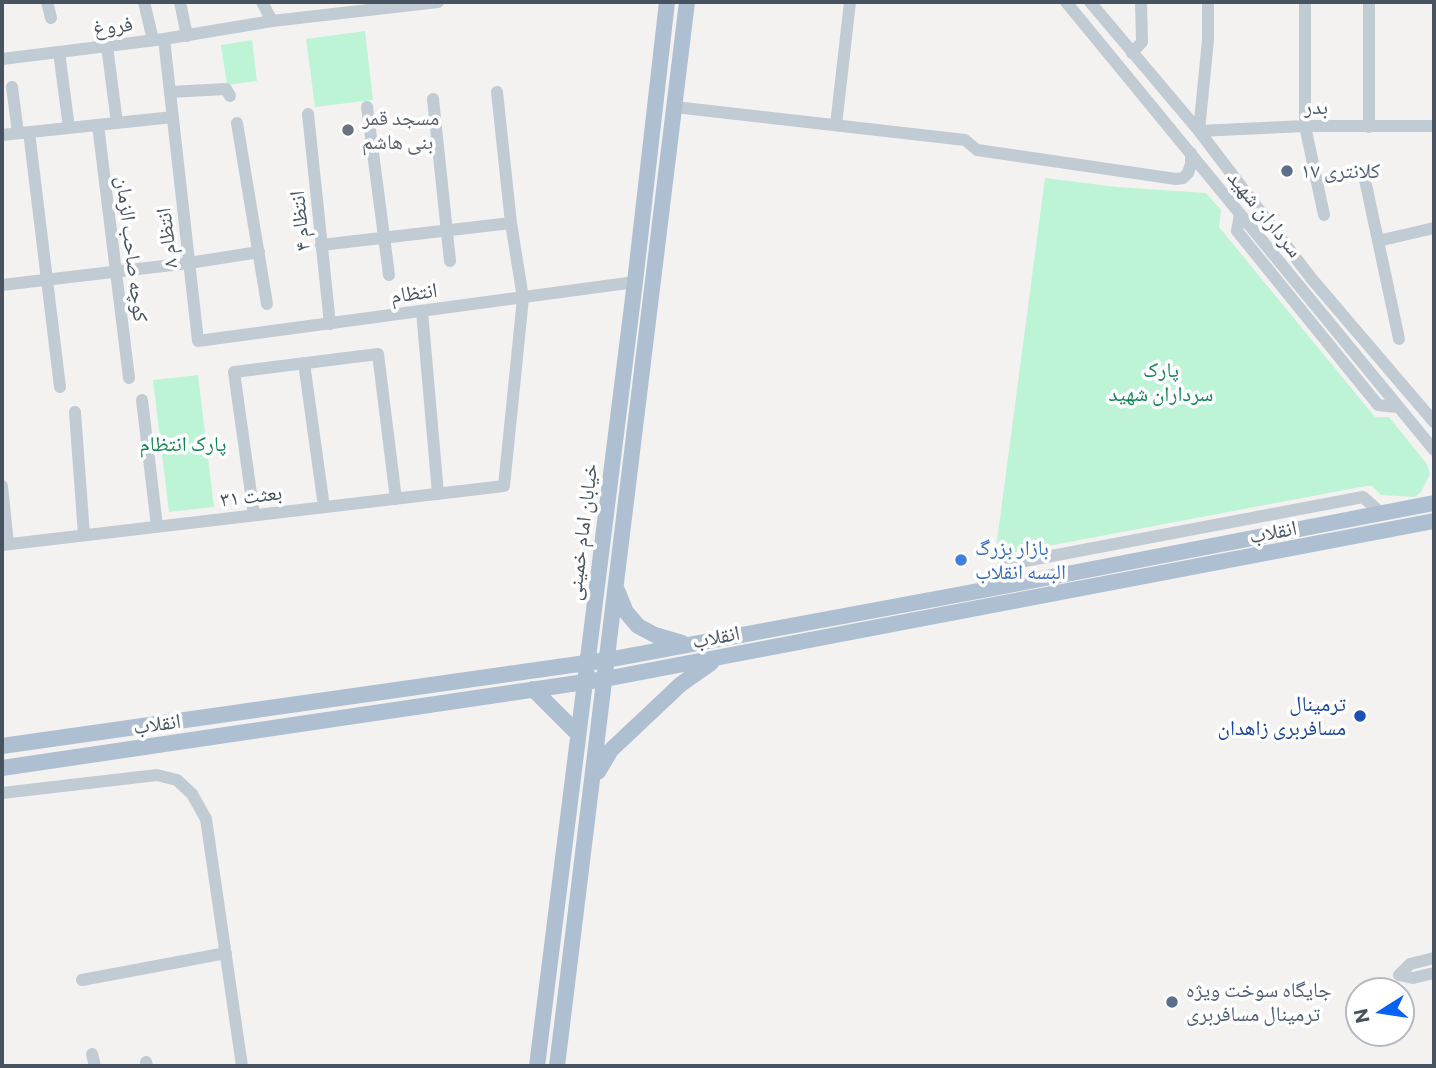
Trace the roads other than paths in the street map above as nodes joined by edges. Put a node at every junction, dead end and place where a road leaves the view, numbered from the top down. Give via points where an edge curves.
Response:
1 (47, 2) edge
2 (144, 2) edge
3 (180, 2) edge
4 (262, 2) edge
5 (438, 2) edge
6 (667, 2) edge
7 (687, 2) edge
8 (850, 2) edge
9 (1066, 2) edge
10 (1090, 2) edge
11 (1141, 2) edge
12 (1209, 2) edge
13 (1305, 2) edge
14 (1369, 2) edge
15 (51, 18) dead end
16 (272, 21) junction
17 (1107, 23) junction
18 (187, 36) junction
19 (1093, 36) junction
20 (158, 40) junction
21 (107, 46) junction
22 (59, 52) junction
23 (1132, 53) junction
24 (2, 59) edge
25 (658, 85) junction
26 (12, 88) dead end
27 (678, 88) junction
28 (170, 92) junction
29 (497, 92) dead end
30 (230, 96) dead end
31 (433, 99) dead end
32 (367, 107) dead end
33 (675, 107) junction
34 (308, 114) dead end
35 (117, 122) junction
36 (173, 123) junction
37 (237, 123) dead end
38 (97, 125) junction
39 (836, 125) junction
40 (1306, 126) junction
41 (1369, 127) junction
42 (69, 128) junction
43 (1434, 128) edge
44 (1199, 131) junction
45 (23, 132) junction
46 (2, 135) edge
47 (1191, 153) junction
48 (1364, 176) dead end
49 (1324, 215) dead end
50 (511, 223) junction
51 (1434, 228) edge
52 (449, 231) junction
53 (384, 238) junction
54 (1378, 241) junction
55 (321, 245) junction
56 (259, 253) junction
57 (450, 261) dead end
58 (189, 263) junction
59 (116, 272) junction
60 (388, 275) dead end
61 (47, 280) junction
62 (635, 282) junction
63 (2, 285) edge
64 (523, 298) junction
65 (267, 304) dead end
66 (422, 311) junction
67 (330, 324) junction
68 (1399, 339) dead end
69 (198, 341) joint
70 (304, 363) junction
71 (129, 378) dead end
72 (60, 387) dead end
73 (142, 400) dead end
74 (75, 412) dead end
75 (1434, 422) edge
76 (1434, 450) edge
77 (2, 486) edge
78 (438, 494) junction
79 (396, 499) junction
80 (1434, 503) edge
81 (324, 507) junction
82 (254, 515) junction
83 (1434, 522) edge
84 (157, 526) junction
85 (84, 535) junction
86 (5, 544) edge
87 (616, 589) junction
88 (688, 645) junction
89 (720, 657) junction
90 (607, 660) junction
91 (587, 661) junction
92 (550, 666) junction
93 (605, 679) junction
94 (585, 681) junction
95 (551, 686) junction
96 (533, 689) junction
97 (149, 724) junction
98 (578, 734) junction
99 (2, 746) edge
100 (153, 746) junction
101 (2, 768) edge
102 (592, 788) junction
103 (2, 793) edge
104 (226, 953) junction
105 (1434, 958) edge
106 (1434, 973) edge
107 (82, 980) dead end
108 (242, 1066) edge
109 (537, 1066) edge
110 (558, 1066) edge

1 - 15 street
2 - 20 street, انتظام ۸
3 - 18 street
4 - 16 street
5 - 16 street, فروغ
6 - 25 main road, خیابان امام خمینی
7 - 27 main road, خیابان امام خمینی
8 - 39 street
9 - 19 street, سرداران شهید
10 - 17 street, سرداران شهید
11 - 23 street via 1142,42
12 - 44 street
13 - 40 street
14 - 41 street
16 - 18 street, فروغ
17 - 19 street
17 - 23 street, سرداران شهید
18 - 20 street, فروغ
19 - 47 street, سرداران شهید
20 - 21 street, فروغ
20 - 28 street, انتظام ۸
21 - 22 street, فروغ
21 - 35 street
22 - 24 street, فروغ
22 - 42 street
23 - 44 street, سرداران شهید
25 - 27 main road
25 - 62 main road, خیابان امام خمینی
26 - 45 street
27 - 33 main road, خیابان امام خمینی
28 - 30 street via 226,89
28 - 36 street, انتظام ۸
29 - 50 street
31 - 52 street
32 - 53 street
33 - 39 street
33 - 87 main road, خیابان امام خمینی
34 - 55 street, انتظام ۴
35 - 36 street
35 - 38 street
36 - 58 street, انتظام ۸
37 - 56 street
38 - 42 street
38 - 59 street, کوچه صاحب الزمان
39 - 47 street via 965,140 976,150 1176,179 1188,173
40 - 41 street, بدر
40 - 44 street, بدر
40 - 49 street
41 - 43 street, بدر
42 - 45 street
44 - 75 street, سرداران شهید via 1311,278
45 - 46 street
45 - 61 street
47 - 76 street, سرداران شهید
48 - 54 street
50 - 52 street
50 - 64 street
51 - 54 street
52 - 53 street
52 - 57 street
53 - 55 street
53 - 60 street
54 - 68 street
55 - 67 street, انتظام ۴
56 - 58 street
56 - 65 street
58 - 59 street
58 - 69 street, انتظام ۸
59 - 61 street
59 - 71 street, کوچه صاحب الزمان
61 - 63 street
61 - 72 street
62 - 64 street, انتظام
62 - 91 main road, خیابان امام خمینی
64 - 66 street, انتظام
64 - 78 street, بعثت ۳۱ via 504,486
66 - 67 street, انتظام
66 - 78 street
67 - 69 street, انتظام
70 - 79 street via 378,354
70 - 81 street
70 - 82 street via 234,372
73 - 84 street
74 - 85 street
77 - 86 street
78 - 79 street, بعثت ۳۱
79 - 81 street, بعثت ۳۱
80 - 88 main road, انقلاب
81 - 82 street, بعثت ۳۱
82 - 84 street, بعثت ۳۱
83 - 89 main road, انقلاب
84 - 85 street, بعثت ۳۱
85 - 86 street, بعثت ۳۱
87 - 88 main road via 638,626
87 - 90 main road, خیابان امام خمینی
88 - 90 main road, انقلاب
89 - 93 main road, انقلاب
89 - 102 main road via 681,684 611,750
90 - 91 main road, انقلاب
90 - 93 main road, خیابان امام خمینی
91 - 92 main road, انقلاب
91 - 94 main road, خیابان امام خمینی
92 - 95 main road
92 - 97 main road, انقلاب
93 - 94 main road, انقلاب
93 - 102 main road, خیابان امام خمینی
94 - 95 main road, انقلاب
94 - 98 main road, خیابان امام خمینی
95 - 96 main road, انقلاب
96 - 98 main road
96 - 100 main road, انقلاب
97 - 99 main road, انقلاب
97 - 100 main road
98 - 109 main road, خیابان امام خمینی
100 - 101 main road, انقلاب
102 - 110 main road, خیابان امام خمینی
103 - 104 street via 157,775 177,780 192,794 206,819
104 - 107 street
104 - 108 street
105 - 106 street via 1410,964 1399,975 1413,978

